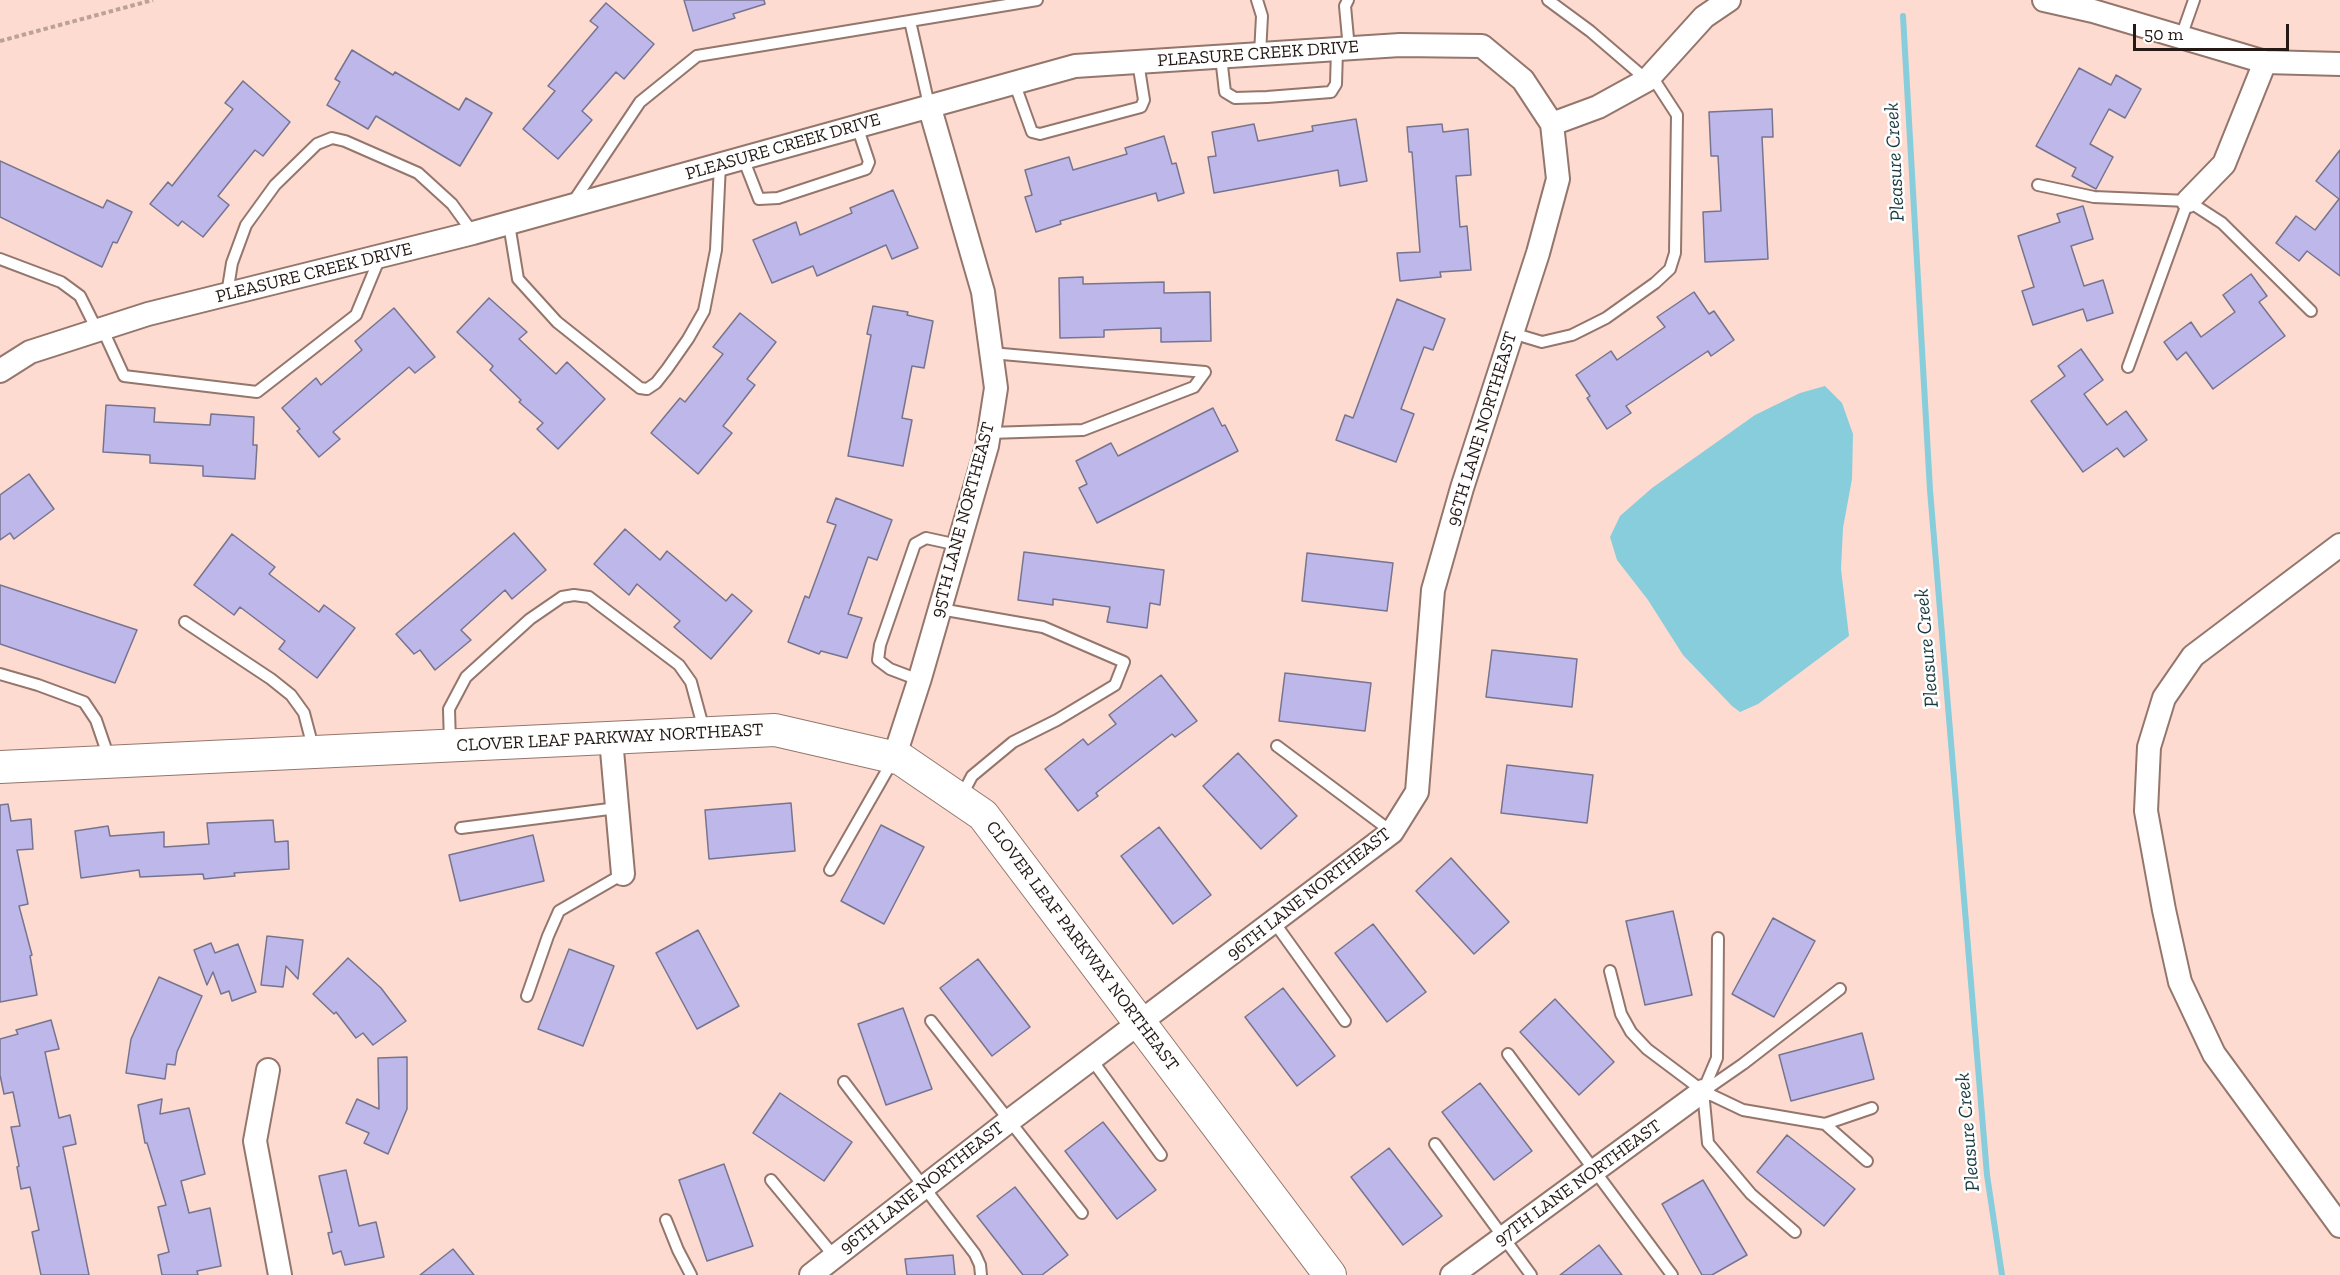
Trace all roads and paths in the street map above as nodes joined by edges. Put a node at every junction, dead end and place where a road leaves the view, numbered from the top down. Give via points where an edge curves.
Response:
1 (153, 0) edge
2 (1037, 0) edge
3 (1257, 0) edge
4 (1348, 0) edge
5 (1548, 0) edge
6 (1729, 0) edge
7 (2044, 0) edge
8 (2194, 0) edge
9 (910, 21) junction
10 (2181, 37) junction
11 (0, 41) edge
12 (1343, 49) junction
13 (1260, 54) junction
14 (1221, 57) junction
15 (1138, 62) junction
16 (2265, 63) junction
17 (2340, 64) edge
18 (1649, 77) junction
19 (1014, 82) junction
20 (928, 105) junction
21 (1552, 124) junction
22 (857, 125) junction
23 (743, 158) junction
24 (720, 164) junction
25 (2038, 185) dead end
26 (2188, 201) junction
27 (569, 207) junction
28 (509, 224) junction
29 (473, 233) junction
30 (380, 257) junction
31 (0, 259) edge
32 (227, 294) junction
33 (2311, 311) dead end
34 (100, 329) junction
35 (1512, 333) junction
36 (991, 353) junction
37 (2128, 367) dead end
38 (0, 371) edge
39 (989, 433) junction
40 (958, 545) junction
41 (2340, 545) edge
42 (940, 609) junction
43 (185, 622) dead end
44 (0, 674) edge
45 (919, 680) junction
46 (705, 734) junction
47 (611, 738) junction
48 (450, 746) junction
49 (1277, 747) dead end
50 (314, 751) junction
51 (894, 758) junction
52 (110, 762) junction
53 (0, 767) edge
54 (960, 799) junction
55 (617, 808) junction
56 (461, 828) dead end
57 (1392, 832) junction
58 (830, 870) dead end
59 (623, 874) joint
60 (1274, 922) junction
61 (1718, 938) dead end
62 (1610, 971) dead end
63 (1840, 989) dead end
64 (527, 996) dead end
65 (931, 1021) dead end
66 (1345, 1021) dead end
67 (1140, 1023) junction
68 (1508, 1054) dead end
69 (1092, 1060) junction
70 (268, 1070) dead end
71 (844, 1082) dead end
72 (1703, 1091) junction
73 (1872, 1108) dead end
74 (1009, 1122) junction
75 (1825, 1124) junction
76 (1435, 1144) dead end
77 (1161, 1155) dead end
78 (1867, 1161) dead end
79 (1594, 1171) junction
80 (771, 1180) dead end
81 (925, 1187) junction
82 (1082, 1213) dead end
83 (666, 1220) dead end
84 (2340, 1226) edge
85 (1795, 1232) dead end
86 (1504, 1237) junction
87 (834, 1256) junction
88 (280, 1275) edge
89 (691, 1275) edge
90 (811, 1275) edge
91 (981, 1275) edge
92 (1330, 1275) edge
93 (1452, 1275) edge
94 (1531, 1275) edge
95 (1672, 1275) edge

1 - 11 path
2 - 9 lane
3 - 13 lane via 1262,16
4 - 12 lane
5 - 18 lane
6 - 18 street via 1704,17
7 - 10 street
8 - 10 lane
9 - 20 lane
9 - 27 lane via 697,56 640,102
10 - 16 street
12 - 13 street, PLEASURE CREEK DRIVE
12 - 14 lane via 1336,84 1330,92 1267,97 1235,98 1225,92
12 - 21 street, PLEASURE CREEK DRIVE via 1482,46 1523,80
13 - 14 street, PLEASURE CREEK DRIVE
14 - 15 street, PLEASURE CREEK DRIVE
15 - 19 street, PLEASURE CREEK DRIVE via 1075,66
15 - 19 lane via 1144,100 1141,107 1040,134 1032,132
16 - 17 street
16 - 26 street via 2224,164
18 - 21 street via 1598,107
18 - 35 lane via 1677,115 1675,253 1670,269 1606,318 1572,335 1542,342
19 - 20 street, PLEASURE CREEK DRIVE
20 - 22 street, PLEASURE CREEK DRIVE
20 - 36 street, 95TH LANE NORTHEAST via 983,292
21 - 35 street, 96TH LANE NORTHEAST via 1557,179
22 - 23 street, PLEASURE CREEK DRIVE
22 - 23 lane via 869,162 866,169 778,198 759,199
23 - 24 street, PLEASURE CREEK DRIVE
24 - 27 street, PLEASURE CREEK DRIVE
24 - 28 lane via 716,250 704,311 667,369 647,389 640,388 557,322 518,279
25 - 26 lane via 2094,197
26 - 33 lane via 2222,223
26 - 37 lane
27 - 28 street, PLEASURE CREEK DRIVE
28 - 29 street, PLEASURE CREEK DRIVE
29 - 30 street, PLEASURE CREEK DRIVE
29 - 32 lane via 452,204 418,173 332,138 317,144 275,185 246,225 232,263
30 - 32 street, PLEASURE CREEK DRIVE
30 - 34 lane via 356,315 257,392 124,376
31 - 34 lane via 62,282 80,296
32 - 34 street, PLEASURE CREEK DRIVE
34 - 38 street, PLEASURE CREEK DRIVE via 30,352
35 - 57 street, 96TH LANE NORTHEAST via 1432,590 1418,792
36 - 39 street, 95TH LANE NORTHEAST via 996,388
36 - 39 lane via 1205,372 1194,387 1083,430
39 - 40 street, 95TH LANE NORTHEAST
40 - 42 street, 95TH LANE NORTHEAST
40 - 45 lane via 926,538 915,544 880,645 878,660
41 - 84 street via 2193,656 2164,698 2149,747 2146,811 2180,982 2214,1054
42 - 45 street, 95TH LANE NORTHEAST
42 - 54 lane via 1043,627 1124,662 1115,685 1013,742 972,776
43 - 50 lane via 291,696 304,713
44 - 52 lane via 84,702 96,720
45 - 51 street, 95TH LANE NORTHEAST
46 - 47 street, CLOVER LEAF PARKWAY NORTHEAST
46 - 48 lane via 691,682 678,665 590,597 574,595 562,597 530,619 466,677 449,709
46 - 51 street, CLOVER LEAF PARKWAY NORTHEAST via 774,730
47 - 48 street, CLOVER LEAF PARKWAY NORTHEAST
47 - 55 street
48 - 50 street, CLOVER LEAF PARKWAY NORTHEAST
49 - 57 lane
50 - 52 street, CLOVER LEAF PARKWAY NORTHEAST
51 - 54 street, CLOVER LEAF PARKWAY NORTHEAST
51 - 58 lane
52 - 53 street, CLOVER LEAF PARKWAY NORTHEAST
54 - 67 street, CLOVER LEAF PARKWAY NORTHEAST via 983,815
55 - 56 lane
55 - 59 street
57 - 60 street, 96TH LANE NORTHEAST
59 - 64 lane via 559,911
60 - 66 lane
60 - 67 street, 96TH LANE NORTHEAST
61 - 72 lane via 1717,1058
62 - 72 lane via 1621,1014 1631,1032 1647,1049
63 - 72 lane
65 - 74 lane
67 - 69 street, 96TH LANE NORTHEAST
67 - 92 street, CLOVER LEAF PARKWAY NORTHEAST
68 - 79 lane
69 - 74 street, 96TH LANE NORTHEAST
69 - 77 lane
70 - 88 street via 255,1141
71 - 81 lane
72 - 75 lane via 1743,1110
72 - 79 street, 97TH LANE NORTHEAST
72 - 85 lane via 1708,1143 1751,1194
73 - 75 lane
74 - 81 street, 96TH LANE NORTHEAST
74 - 82 lane
75 - 78 lane
76 - 86 lane
79 - 86 street, 97TH LANE NORTHEAST
79 - 95 lane
80 - 87 lane
81 - 87 street, 96TH LANE NORTHEAST
81 - 91 lane via 975,1254
83 - 89 lane
86 - 93 street, 97TH LANE NORTHEAST
86 - 94 lane
87 - 90 street, 96TH LANE NORTHEAST

